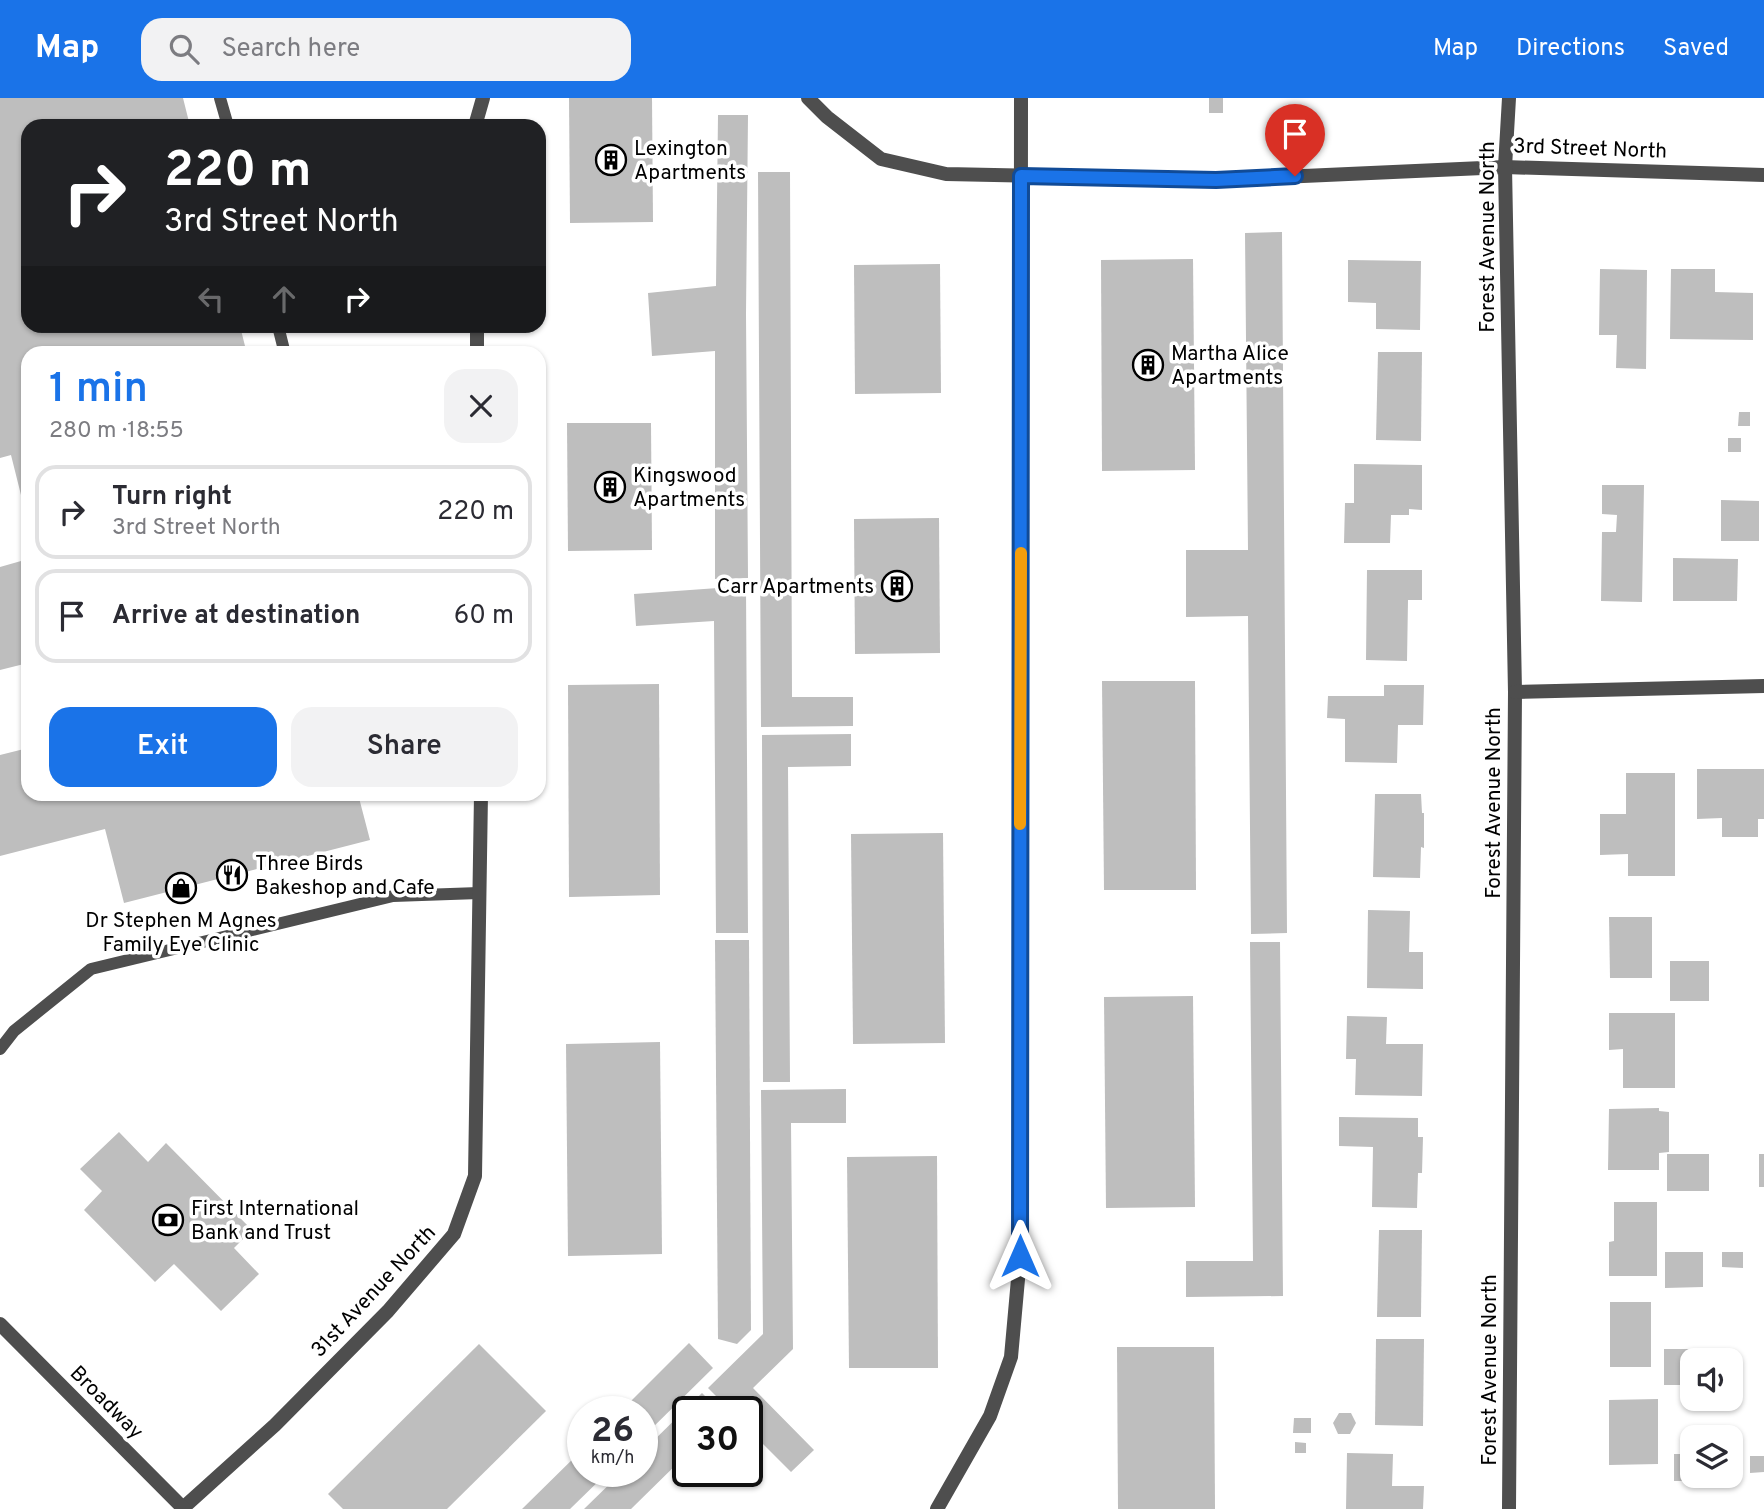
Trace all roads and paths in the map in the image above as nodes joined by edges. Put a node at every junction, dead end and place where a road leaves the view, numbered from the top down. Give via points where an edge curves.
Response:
1 (220, 98) edge
2 (483, 98) edge
3 (808, 98) edge
4 (1021, 98) edge
5 (1509, 98) edge
6 (226, 119) edge
7 (477, 119) edge
8 (1505, 167) junction
9 (1764, 175) edge
10 (1021, 176) junction
11 (1764, 686) edge
12 (1515, 692) junction
13 (481, 801) edge
14 (479, 893) junction
15 (0, 1049) edge
16 (0, 1324) edge
17 (184, 1508) edge
18 (937, 1509) edge
19 (1509, 1509) edge

1 - 6 lane
2 - 7 street
3 - 10 street, 3rd Street North via 881,159 946,174
4 - 10 street
5 - 8 street, Forest Avenue North
8 - 9 street, 3rd Street North
8 - 10 street, 3rd Street North via 1216,180
8 - 12 street, Forest Avenue North
10 - 18 street via 1020,1256 1011,1357 990,1416
11 - 12 street
12 - 19 street, Forest Avenue North
13 - 14 street, 31st Avenue North
14 - 15 lane via 393,896 91,969 14,1031
14 - 17 street, 31st Avenue North via 475,1176 454,1234 388,1311 275,1425
16 - 17 street, Broadway

